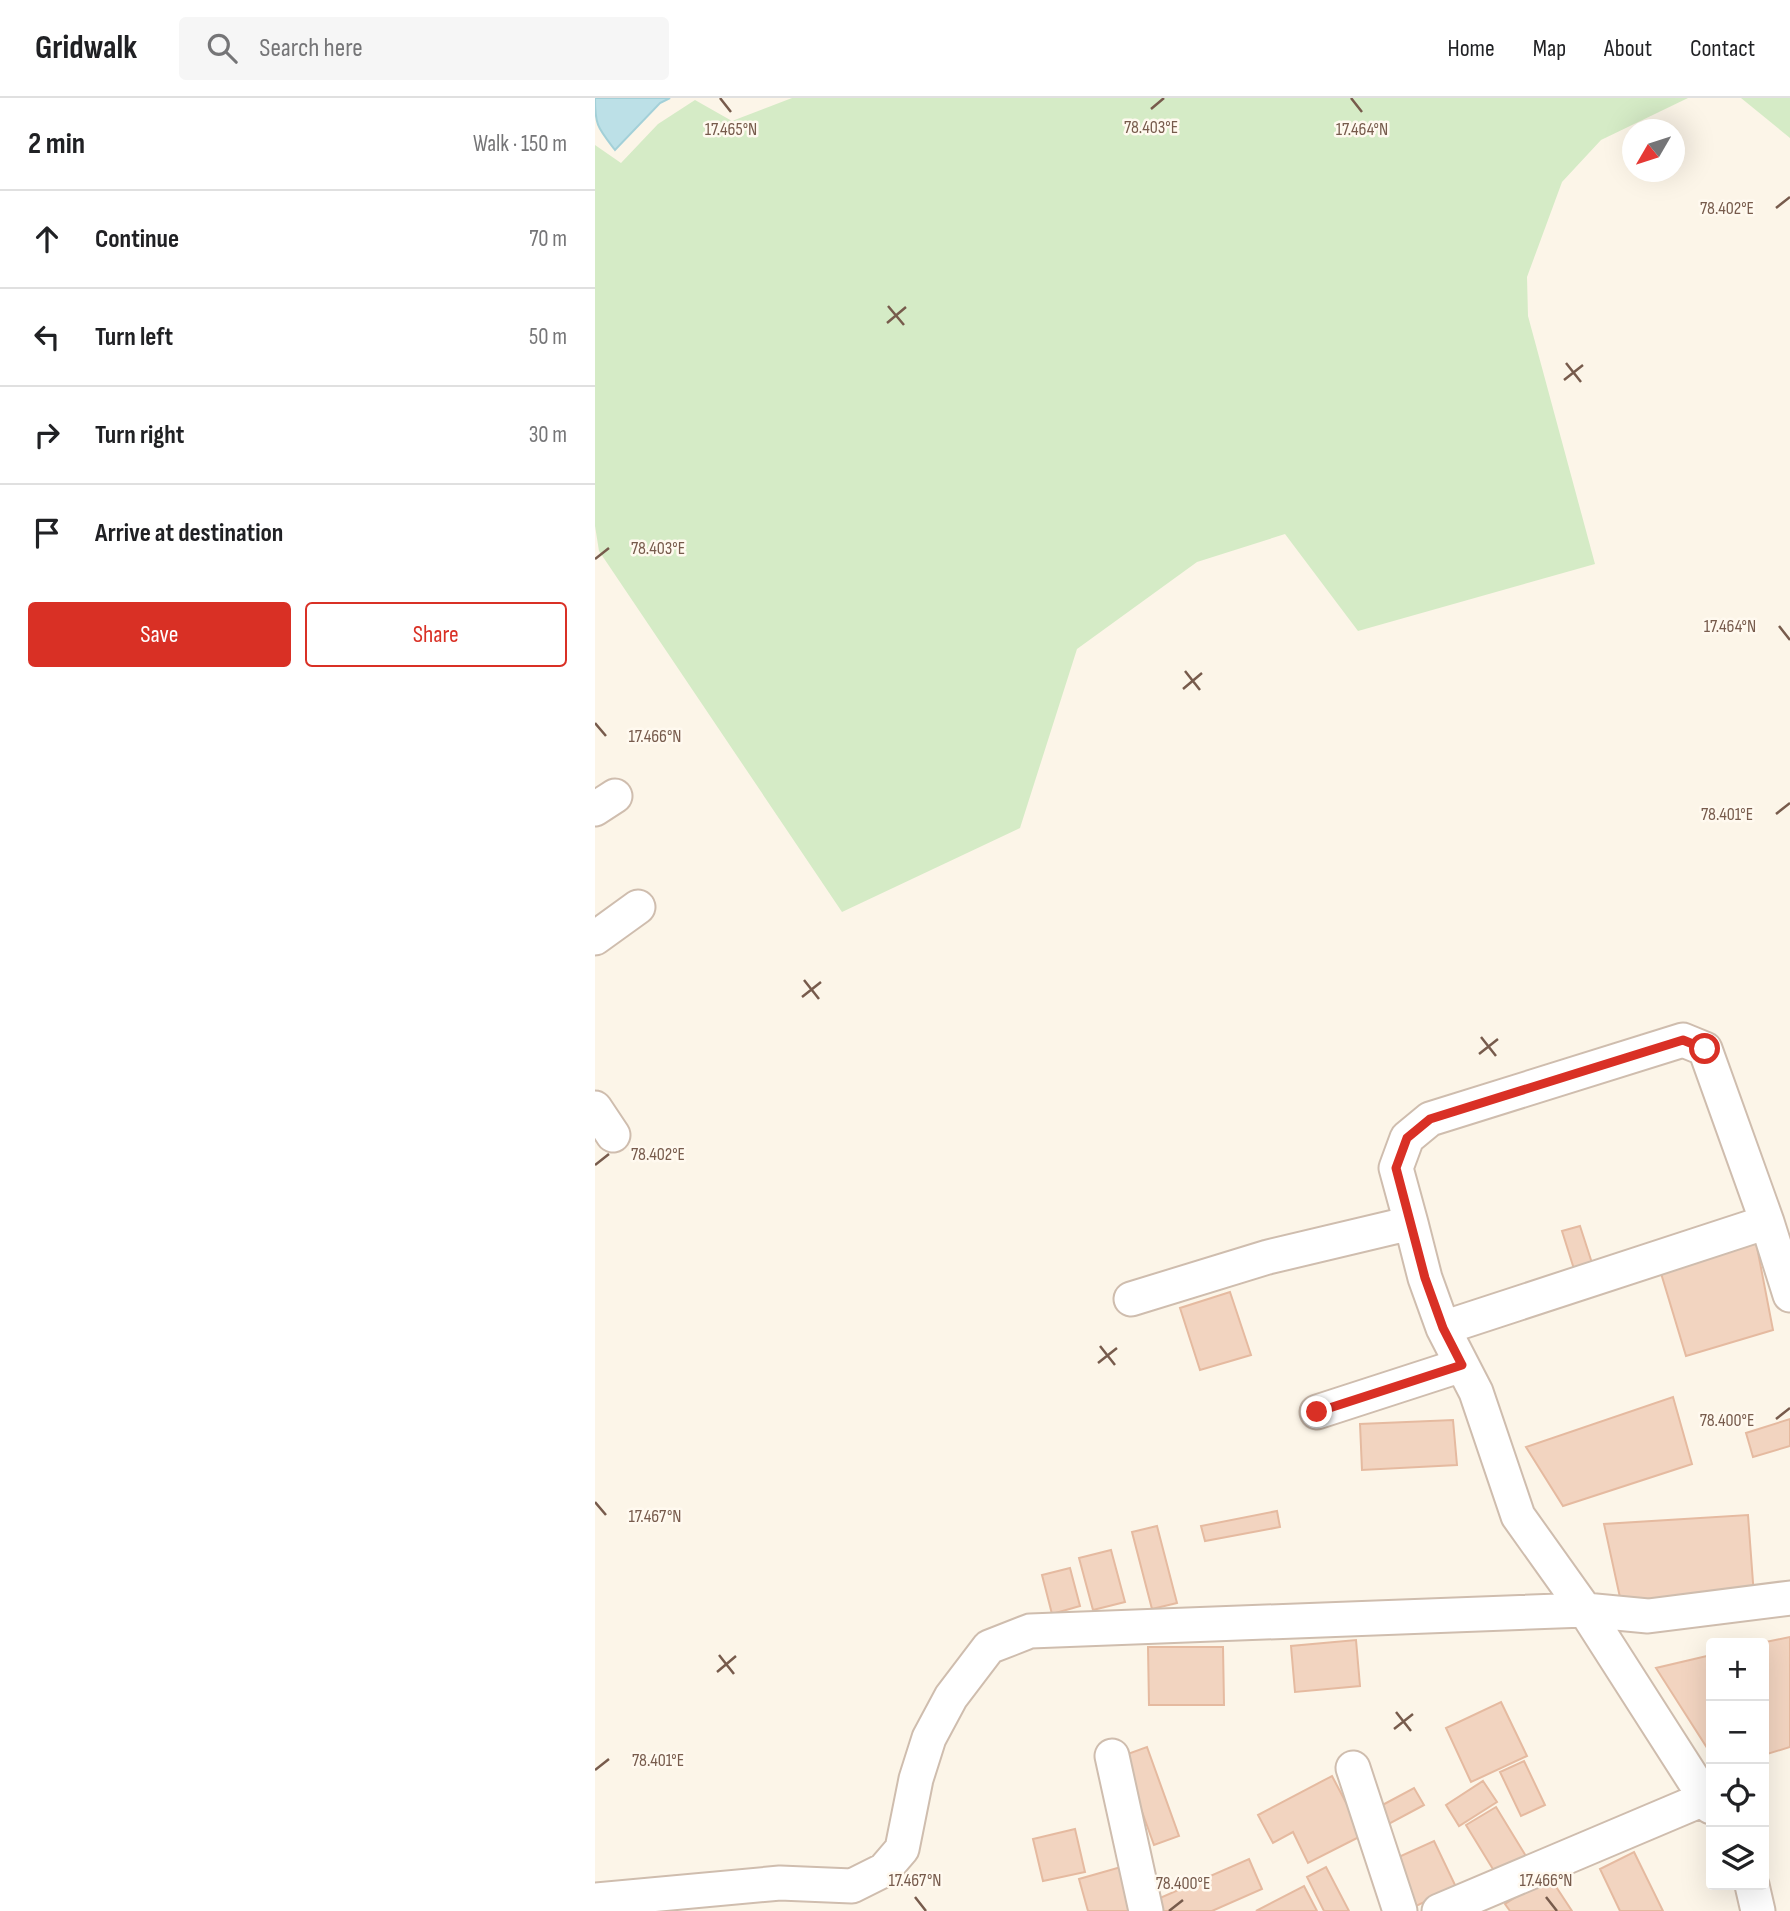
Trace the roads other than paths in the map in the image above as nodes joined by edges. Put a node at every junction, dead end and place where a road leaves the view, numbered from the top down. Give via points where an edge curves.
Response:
1 (638, 907) dead end
2 (595, 938) edge
3 (1767, 1222) junction
4 (1411, 1223) junction
5 (1790, 1295) edge
6 (1131, 1299) dead end
7 (1443, 1328) junction
8 (1462, 1365) junction
9 (1317, 1412) dead end
10 (1790, 1598) edge
11 (1585, 1610) junction
12 (1112, 1756) dead end
13 (1353, 1768) dead end
14 (1706, 1798) edge
15 (1706, 1804) edge
16 (1753, 1890) edge
17 (595, 1900) edge
18 (1442, 1910) edge
19 (1146, 1911) edge
20 (1399, 1911) edge
21 (1758, 1911) edge

1 - 2 street
3 - 4 street via 1705,1049 1683,1040 1430,1119 1407,1138 1396,1168
3 - 5 street
3 - 7 street
4 - 6 street via 1268,1257
4 - 7 street
7 - 8 street
8 - 9 street
8 - 11 street via 1476,1392 1518,1516
10 - 11 street via 1648,1616
11 - 14 street
11 - 17 street via 1030,1631 989,1647 950,1697 929,1738 916,1779 902,1849 884,1870 852,1886 780,1883
12 - 19 street
13 - 20 street
15 - 18 street
16 - 21 street

